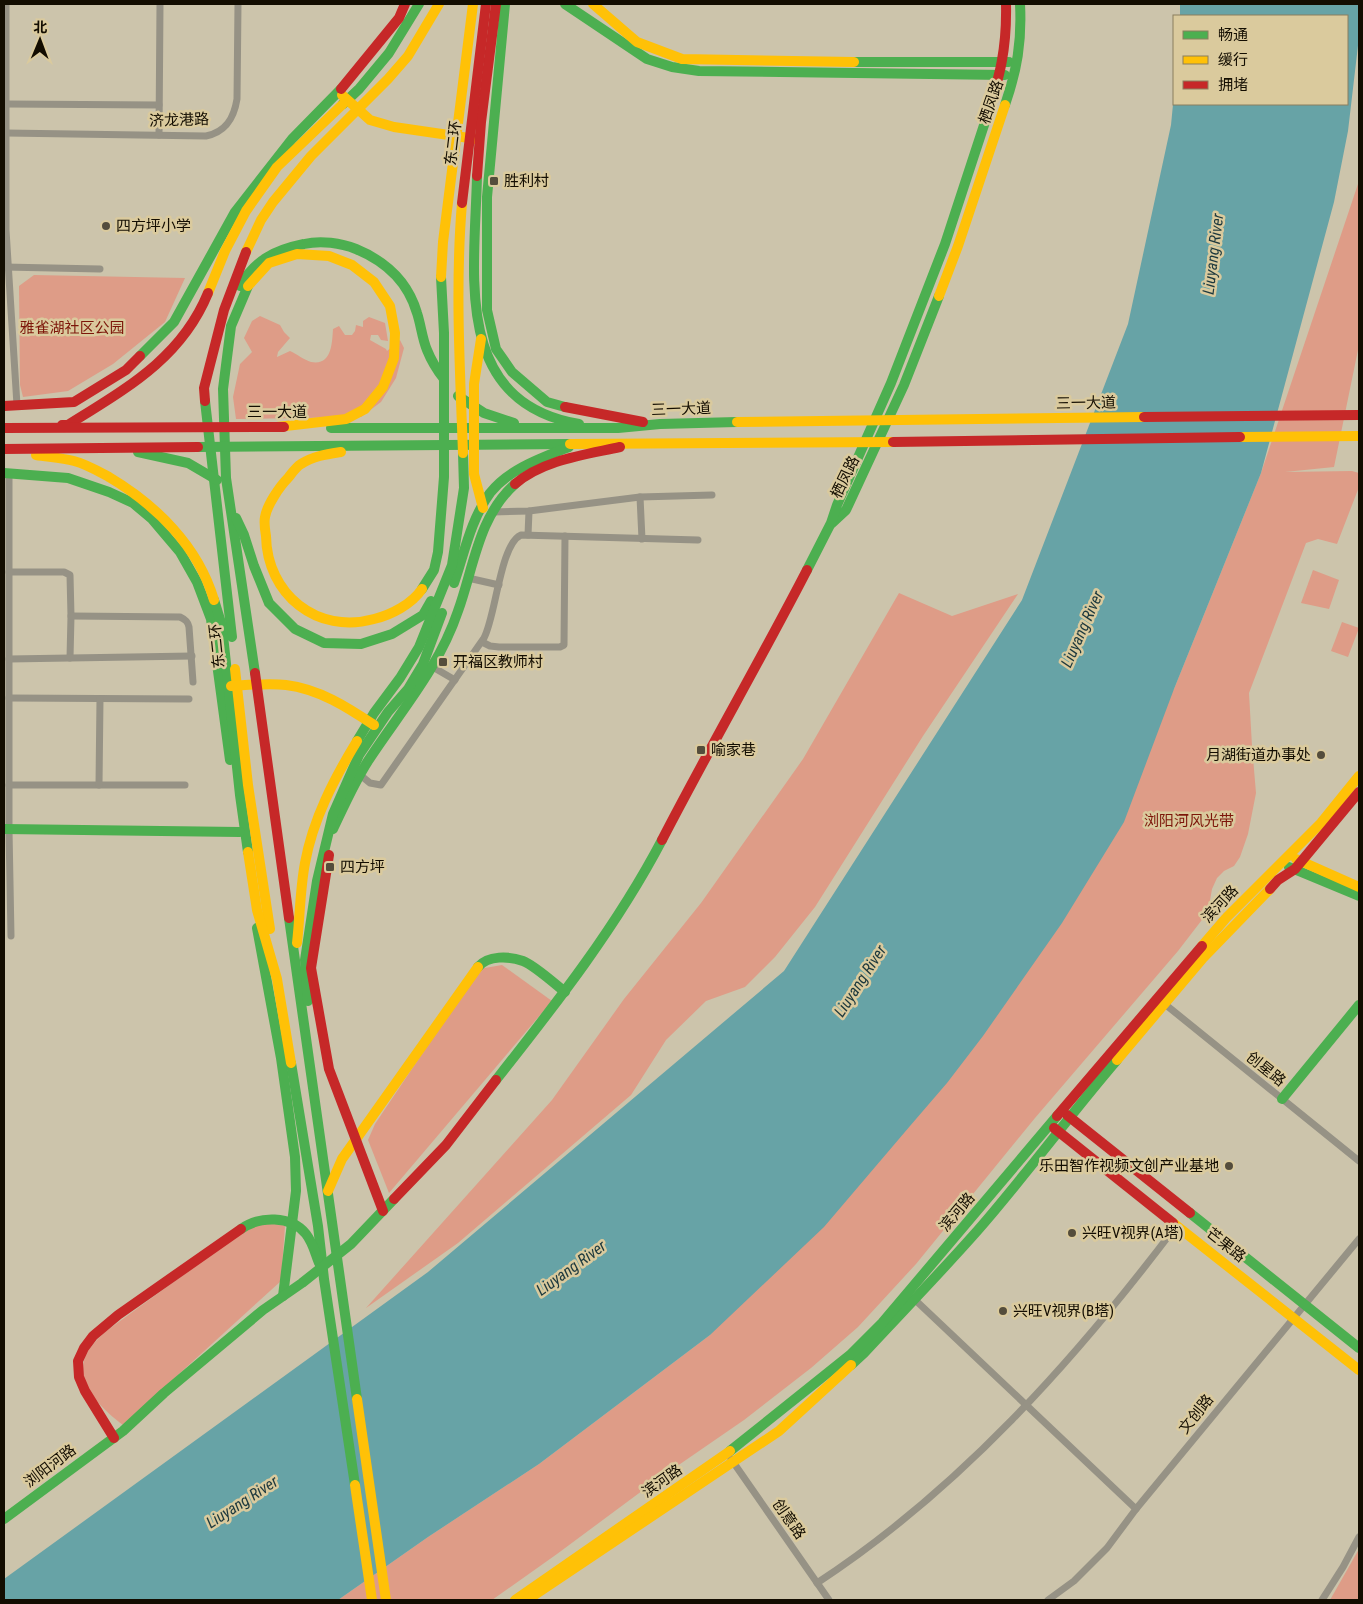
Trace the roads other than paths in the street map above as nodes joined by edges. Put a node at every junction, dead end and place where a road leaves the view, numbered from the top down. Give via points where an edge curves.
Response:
1 (6, 4) edge
2 (160, 4) edge
3 (238, 4) edge
4 (405, 4) edge
5 (419, 4) edge
6 (440, 4) edge
7 (472, 4) edge
8 (486, 4) edge
9 (496, 4) edge
10 (505, 4) edge
11 (565, 4) edge
12 (593, 4) edge
13 (1006, 4) edge
14 (1020, 4) edge
15 (5, 56) edge
16 (1003, 62) junction
17 (1018, 62) junction
18 (1000, 75) junction
19 (1015, 76) junction
20 (338, 91) junction
21 (6, 104) junction
22 (159, 105) junction
23 (6, 133) junction
24 (159, 135) junction
25 (479, 140) junction
26 (491, 141) junction
27 (5, 150) edge
28 (5, 189) edge
29 (5, 230) edge
30 (6, 267) edge
31 (100, 269) dead end
32 (224, 310) junction
33 (487, 310) junction
34 (17, 405) junction
35 (4, 406) edge
36 (1359, 415) edge
37 (660, 424) junction
38 (278, 427) junction
39 (4, 428) edge
40 (541, 428) junction
41 (618, 428) junction
42 (1359, 436) edge
43 (640, 443) junction
44 (577, 444) junction
45 (378, 446) junction
46 (114, 447) junction
47 (4, 450) edge
48 (6, 474) edge
49 (712, 495) dead end
50 (640, 497) junction
51 (529, 510) junction
52 (492, 512) junction
53 (831, 523) junction
54 (487, 524) junction
55 (528, 535) junction
56 (565, 536) junction
57 (642, 538) junction
58 (698, 540) dead end
59 (452, 565) junction
60 (7, 574) edge
61 (468, 578) junction
62 (499, 585) junction
63 (71, 616) junction
64 (482, 642) junction
65 (192, 656) junction
66 (9, 658) junction
67 (70, 658) junction
68 (431, 666) junction
69 (455, 680) junction
70 (193, 682) dead end
71 (221, 686) junction
72 (9, 698) junction
73 (100, 699) junction
74 (189, 699) dead end
75 (387, 734) junction
76 (6, 741) edge
77 (359, 774) junction
78 (1359, 776) edge
79 (9, 785) junction
80 (99, 785) junction
81 (185, 785) dead end
82 (1359, 792) edge
83 (6, 829) edge
84 (240, 832) junction
85 (1284, 860) junction
86 (1298, 865) junction
87 (1359, 886) edge
88 (1359, 896) edge
89 (10, 936) dead end
90 (295, 966) junction
91 (277, 979) junction
92 (565, 992) junction
93 (1160, 1001) junction
94 (1359, 1004) edge
95 (1282, 1099) junction
96 (1061, 1110) junction
97 (1071, 1118) junction
98 (1050, 1124) junction
99 (319, 1130) junction
100 (1059, 1132) junction
101 (1359, 1161) edge
102 (328, 1191) junction
103 (383, 1211) junction
104 (1177, 1225) junction
105 (1359, 1239) edge
106 (324, 1279) junction
107 (283, 1296) junction
108 (911, 1296) junction
109 (1305, 1305) junction
110 (1293, 1317) junction
111 (1359, 1348) edge
112 (1359, 1370) edge
113 (1026, 1406) junction
114 (114, 1438) junction
115 (730, 1458) junction
116 (1136, 1510) junction
117 (4, 1519) edge
118 (1359, 1537) edge
119 (817, 1583) junction
120 (372, 1600) edge
121 (386, 1600) edge
122 (515, 1600) edge
123 (527, 1600) edge
124 (829, 1600) edge
125 (1048, 1600) edge
126 (1322, 1600) edge

1 - 15 street
2 - 22 street
3 - 24 street, 济龙港路 via 237,99 230,121 213,134
4 - 20 main road via 399,18
5 - 39 main road via 389,53 358,89 277,167 256,196 225,251 200,312 173,349 136,382 68,425
6 - 32 main road via 408,56 311,156 273,202 244,256
7 - 45 main road via 443,242 443,487 434,570 418,595 389,615 360,624 328,621 301,608 279,583 266,552 265,516 280,486 301,464 318,456
8 - 59 main road, 东二环 via 459,240 464,488
9 - 25 main road
10 - 26 main road
11 - 18 main road via 647,59 680,69
12 - 16 main road via 637,42 682,59
13 - 16 main road, 栖凤路
14 - 17 main road, 栖凤路
15 - 21 street
16 - 17 main road
16 - 18 main road, 栖凤路
17 - 19 main road, 栖凤路
18 - 19 main road
18 - 53 main road, 栖凤路 via 946,244 892,382
19 - 53 main road, 栖凤路 via 958,246 904,385 846,510
20 - 25 main road via 370,120 394,127
20 - 34 main road via 292,138 235,212 174,322 126,370 74,402
21 - 22 street
21 - 23 street
22 - 24 street
23 - 24 street, 济龙港路
23 - 27 street
25 - 26 main road
25 - 41 main road via 475,299 476,318 489,361 511,393 542,414 575,424
26 - 33 main road via 487,198
27 - 28 street
28 - 29 street
29 - 30 street
30 - 31 street
30 - 34 street
32 - 40 main road via 249,272 286,248 322,242 360,249 373,256 402,282 417,311 434,364 457,396 500,421
32 - 91 main road, 东二环 via 204,388 248,785
33 - 37 main road via 496,349 512,372 547,402
33 - 54 main road via 474,384 474,474
34 - 35 main road
36 - 37 main road, 三一大道
37 - 41 main road, 三一大道
38 - 39 main road, 三一大道
38 - 40 main road, 三一大道
38 - 90 main road via 346,419 364,409 384,387 394,358 395,333 390,306 374,282 352,265 329,256 298,254 269,263 247,287 230,326 223,389 226,478
40 - 41 main road, 三一大道
42 - 43 main road
43 - 44 main road
43 - 52 main road via 549,464 533,471 505,493
44 - 45 main road
44 - 99 main road via 517,470 490,492 423,664 359,755 333,814 317,881 305,960
45 - 46 main road
46 - 47 main road
46 - 59 main road via 188,463 216,478 244,535 269,603 295,629 324,643 361,644 392,634 424,615
47 - 91 main road via 75,461 96,470 134,492 167,521 193,553 211,589 222,626 240,795 257,910
48 - 60 street
48 - 71 main road via 68,478 133,503 152,519 180,552 197,582 211,619
49 - 50 street
50 - 51 street
50 - 57 street
51 - 52 street
51 - 55 street
52 - 54 main road
53 - 92 main road, 浏阳河路 via 644,874
54 - 61 main road
55 - 56 street
55 - 62 street via 516,537 508,548
56 - 57 street
56 - 64 street via 564,645 500,647
57 - 58 street
59 - 90 main road via 419,647 336,775 318,818 304,863
60 - 63 street via 68,573 71,580
60 - 66 street
61 - 62 street
61 - 68 main road via 458,612
62 - 64 street via 491,622
63 - 65 street via 180,618 188,623
63 - 67 street
64 - 69 street
65 - 67 street
65 - 70 street
66 - 67 street
66 - 72 street
68 - 69 street
68 - 75 main road
69 - 77 street via 381,785 370,783
71 - 75 main road via 273,684 310,690 348,707
71 - 84 main road
72 - 73 street
72 - 76 street
73 - 74 street
73 - 80 street
75 - 77 main road
76 - 79 street
77 - 103 main road via 332,831 311,968 329,1070
78 - 85 main road, 滨河路 via 1321,823
79 - 80 street
79 - 83 street
80 - 81 street
82 - 86 main road, 滨河路
83 - 84 main road
83 - 89 street
84 - 107 main road via 281,1058 295,1157 296,1190
85 - 86 main road
85 - 93 main road, 滨河路 via 1226,918
86 - 87 main road
86 - 88 main road
86 - 93 main road, 滨河路 via 1278,880
90 - 99 main road
91 - 106 main road
92 - 102 main road via 524,961 491,958 480,964 342,1160
92 - 103 main road, 浏阳河路 via 446,1145
93 - 95 street, 创星路
93 - 96 main road, 滨河路
93 - 97 main road, 滨河路
94 - 95 main road
95 - 101 street, 创星路
96 - 97 main road, 芒果路
96 - 98 main road, 滨河路
97 - 100 main road, 滨河路
97 - 109 main road, 芒果路
98 - 100 main road, 芒果路
98 - 108 main road, 滨河路
99 - 102 main road
100 - 104 main road, 芒果路
100 - 108 main road, 滨河路 via 978,1230
102 - 121 main road
103 - 107 main road, 浏阳河路 via 351,1244
104 - 110 main road, 芒果路
104 - 113 street
105 - 109 street, 文创路
106 - 114 main road via 311,1241 303,1231 292,1222 266,1219 245,1226 118,1315 93,1336 78,1361 79,1377 85,1391
106 - 120 main road
107 - 114 main road, 浏阳河路
108 - 113 street
108 - 115 main road, 滨河路 via 864,1353 779,1431
109 - 110 street, 文创路
109 - 111 main road, 芒果路
110 - 112 main road, 芒果路
110 - 116 street, 文创路
113 - 116 street
113 - 119 street via 946,1483 849,1563
114 - 117 main road, 浏阳河路
115 - 119 street, 创意路
115 - 122 main road, 滨河路
115 - 123 main road, 滨河路
116 - 125 street, 文创路 via 1107,1548 1074,1581
118 - 126 street
119 - 124 street, 创意路

